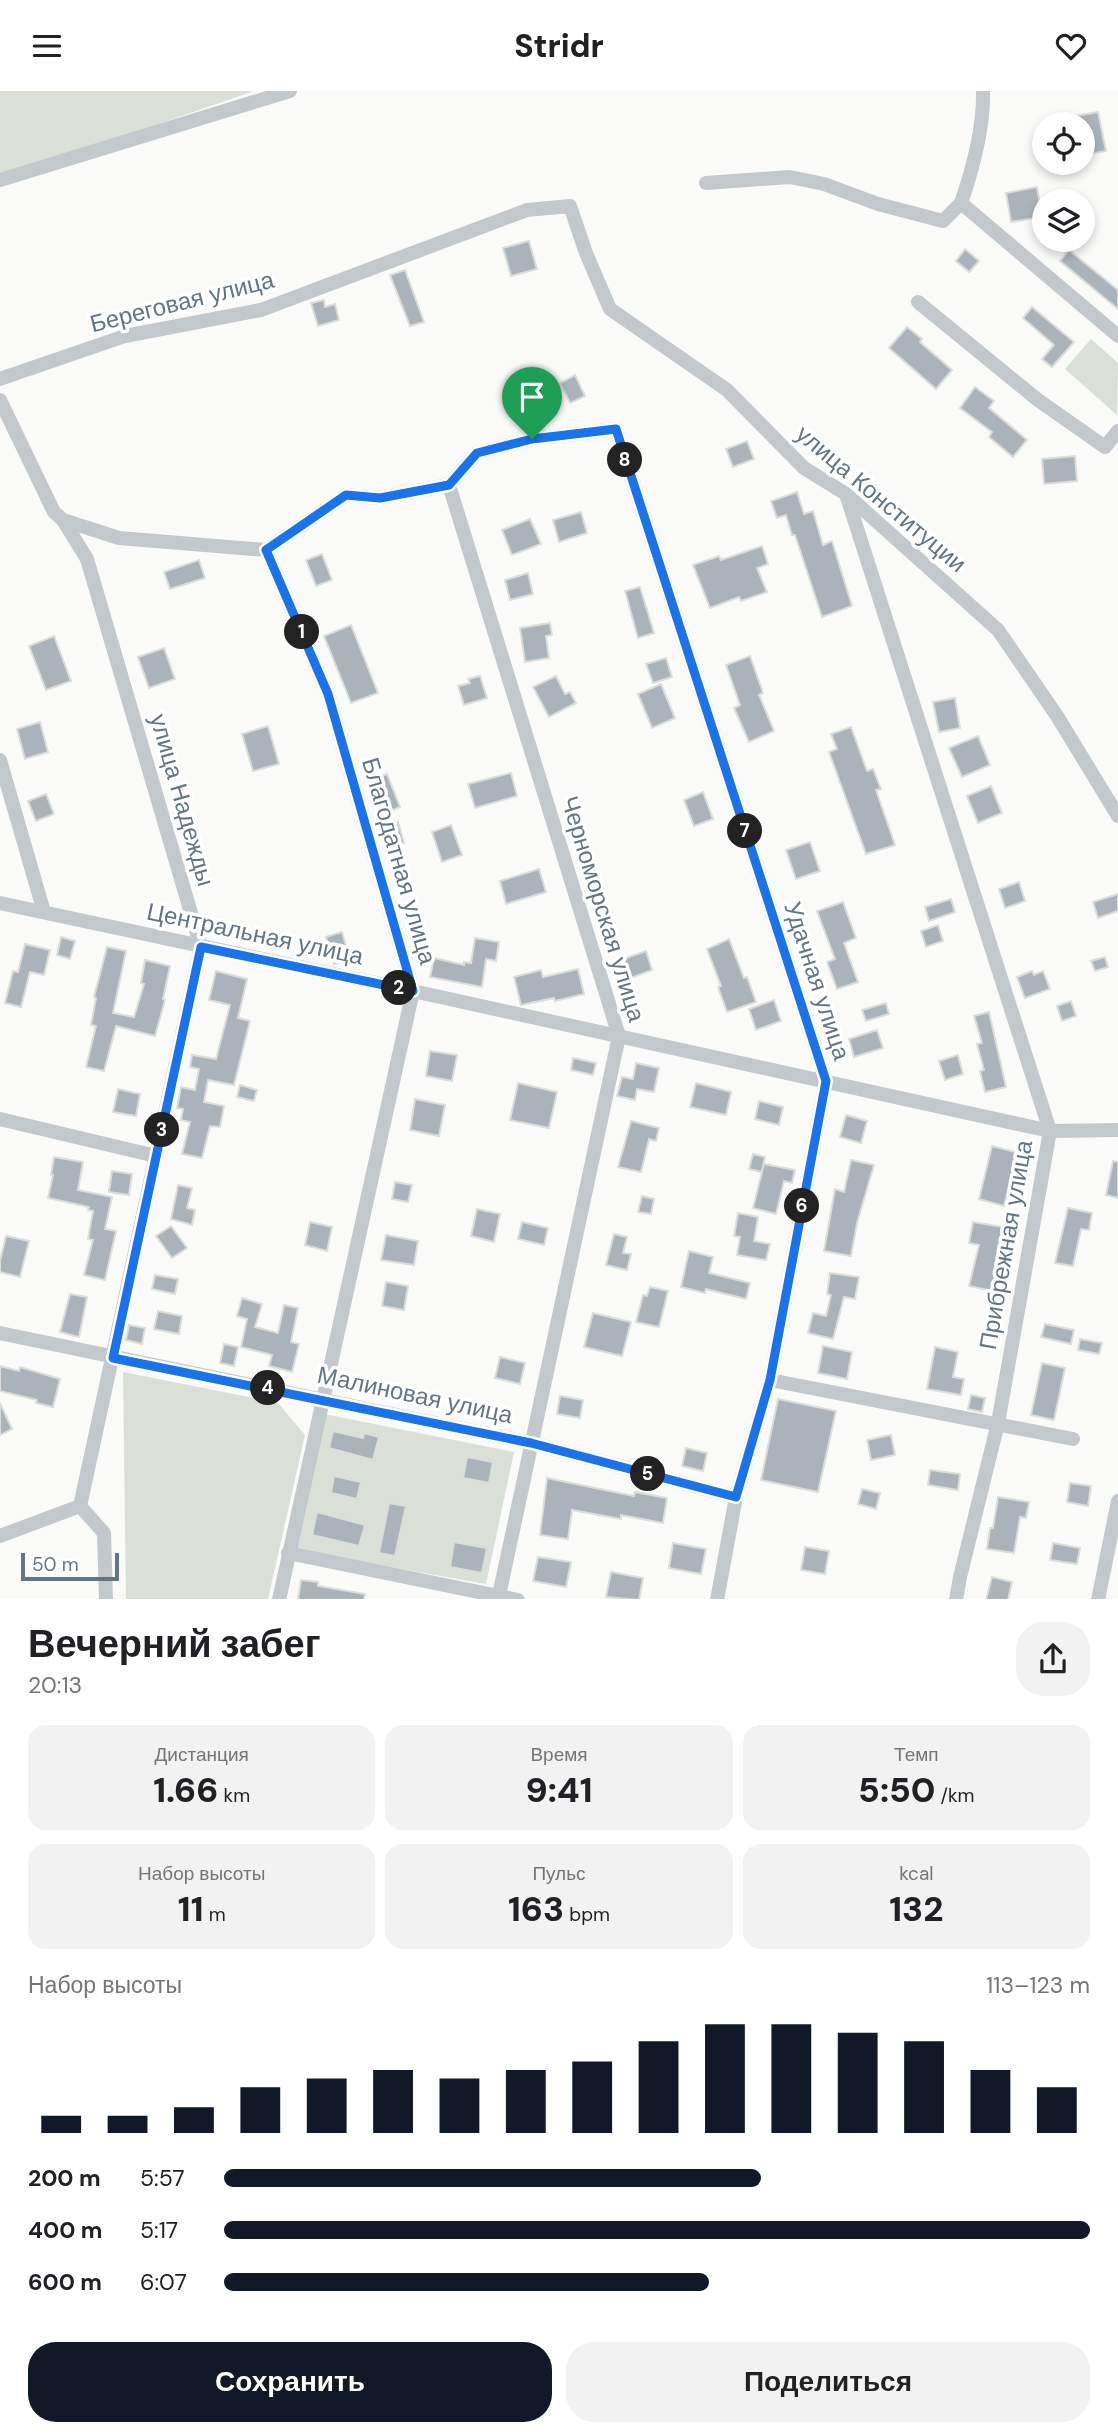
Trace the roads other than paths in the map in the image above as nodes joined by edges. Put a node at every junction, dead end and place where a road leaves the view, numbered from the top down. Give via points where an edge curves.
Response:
1 (290, 91) edge
2 (983, 91) edge
3 (0, 180) edge
4 (706, 183) dead end
5 (961, 203) junction
6 (491, 223) joint
7 (918, 302) dead end
8 (1118, 336) edge
9 (0, 379) edge
10 (0, 400) edge
11 (1118, 431) edge
12 (449, 485) junction
13 (846, 494) junction
14 (63, 520) junction
15 (266, 550) junction
16 (0, 760) edge
17 (1118, 816) edge
18 (0, 903) edge
19 (44, 912) junction
20 (201, 947) junction
21 (413, 991) junction
22 (619, 1036) junction
23 (826, 1081) junction
24 (0, 1119) edge
25 (1118, 1130) edge
26 (1050, 1131) junction
27 (156, 1156) junction
28 (0, 1333) edge
29 (113, 1358) junction
30 (770, 1380) junction
31 (324, 1399) junction
32 (998, 1423) junction
33 (1073, 1439) dead end
34 (531, 1443) junction
35 (736, 1497) junction
36 (1118, 1501) edge
37 (79, 1506) junction
38 (0, 1536) edge
39 (288, 1553) junction
40 (499, 1597) edge
41 (106, 1599) edge
42 (279, 1599) edge
43 (518, 1599) edge
44 (716, 1599) edge
45 (956, 1599) edge
46 (1098, 1599) edge

1 - 3 street
2 - 5 street via 977,141
4 - 5 street via 790,177 943,221
5 - 8 street
6 - 9 street, Береговая улица via 261,310 125,336
6 - 13 street, улица Конституции via 527,210 570,207 610,309 727,390 804,468
7 - 11 street via 1038,400 1105,447
10 - 14 street, улица Надежды via 54,512
12 - 15 street via 380,498 346,495
12 - 22 street, Черноморская улица
12 - 23 street, Удачная улица via 477,453 532,439 616,429
13 - 17 street, улица Конституции via 998,630
13 - 26 street, Прибрежная улица
14 - 15 street via 119,538
14 - 20 street, улица Надежды via 87,559
15 - 21 street, Благодатная улица via 328,694
16 - 19 street
18 - 19 street, Центральная улица
19 - 20 street, Центральная улица
20 - 21 street, Центральная улица
20 - 27 street, улица Надежды
21 - 22 street, Центральная улица
21 - 31 street, Благодатная улица
22 - 23 street, Центральная улица
22 - 34 street, Черноморская улица
23 - 26 street, Центральная улица
23 - 30 street, Удачная улица
24 - 27 street
25 - 26 street, Центральная улица
26 - 32 street, Прибрежная улица
27 - 29 street, улица Надежды
28 - 29 street, Малиновая улица
29 - 31 street, Малиновая улица
29 - 37 street, улица Надежды
30 - 32 street
30 - 35 street, Удачная улица
31 - 34 street, Малиновая улица
31 - 39 street, Благодатная улица
32 - 33 street
32 - 45 street, Прибрежная улица
34 - 35 street, Малиновая улица
34 - 40 street, Черноморская улица
35 - 44 street, Удачная улица
36 - 46 street
37 - 38 street
37 - 41 street via 104,1533
39 - 40 street
39 - 42 street, Благодатная улица
40 - 43 street

